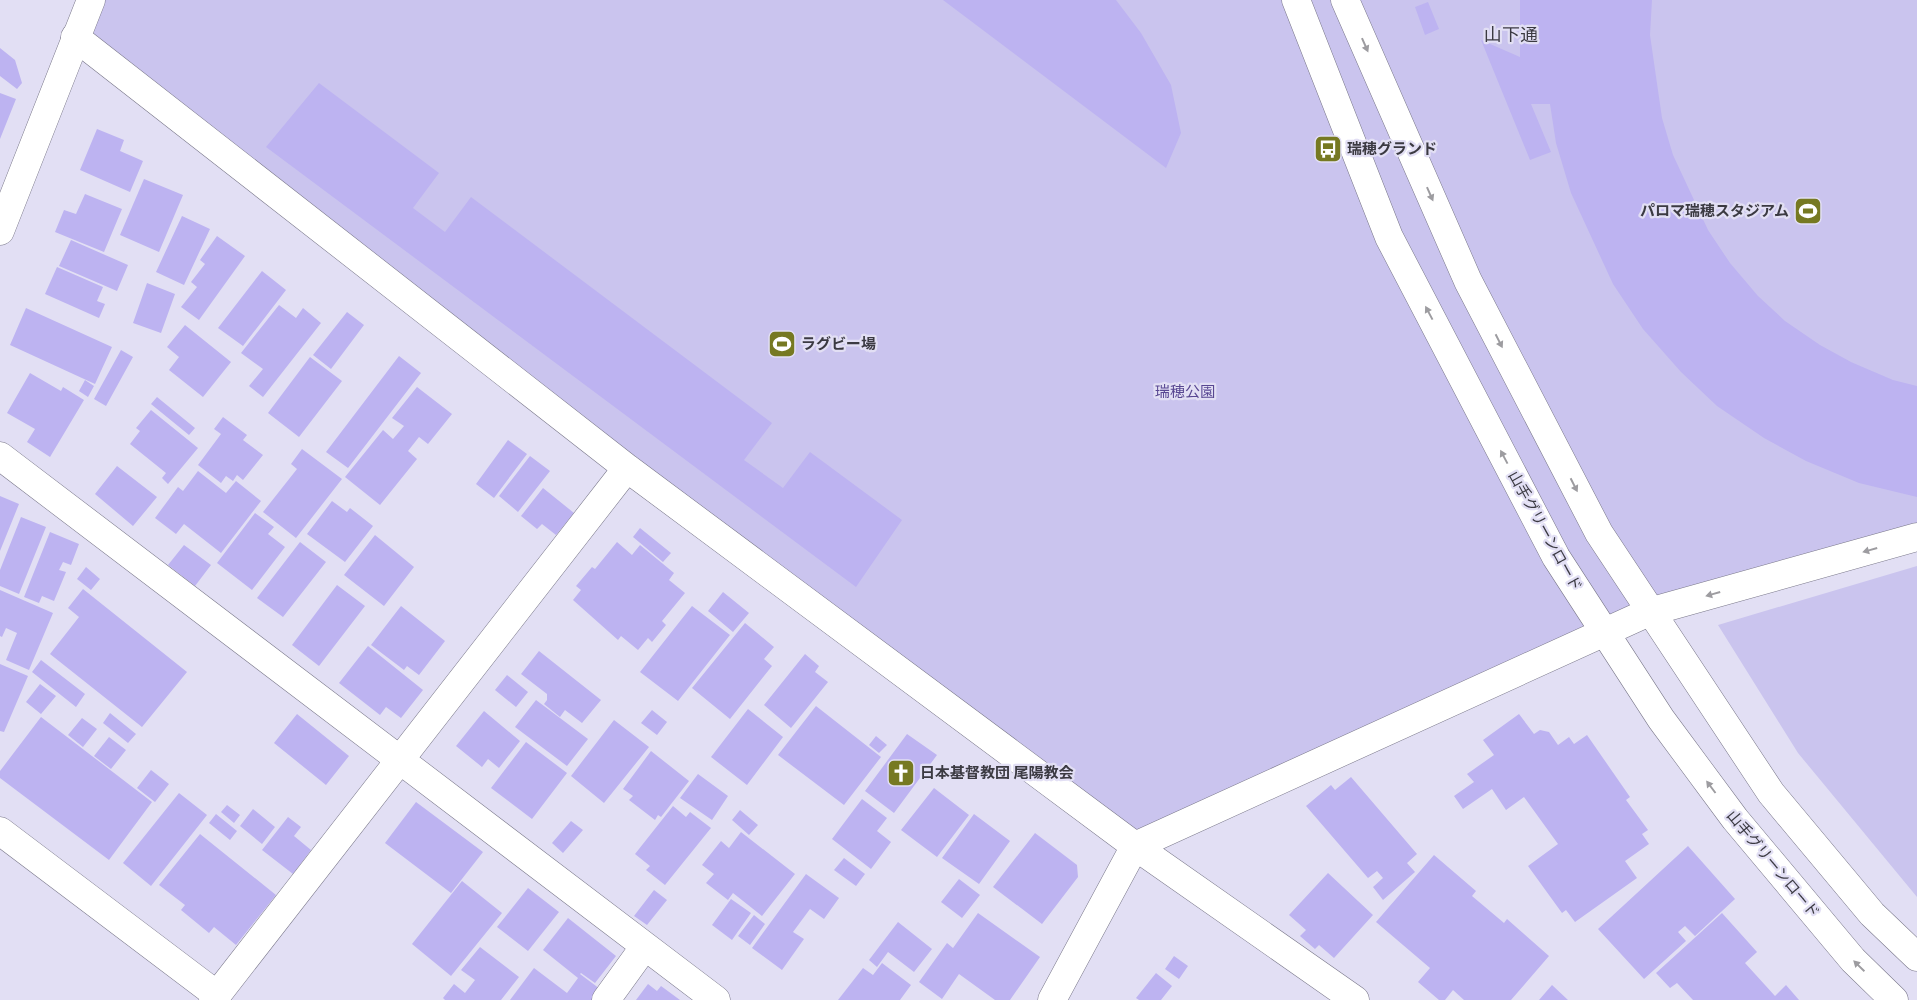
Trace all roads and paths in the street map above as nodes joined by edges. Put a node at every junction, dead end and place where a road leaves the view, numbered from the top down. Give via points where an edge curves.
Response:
1 (91, 0) edge
2 (1296, 0) edge
3 (1345, 0) edge
4 (75, 37) junction
5 (0, 231) edge
6 (0, 456) edge
7 (627, 468) junction
8 (1917, 537) edge
9 (1649, 612) junction
10 (1603, 632) junction
11 (400, 760) junction
12 (0, 831) edge
13 (1135, 846) junction
14 (645, 946) junction
15 (1917, 957) edge
16 (215, 998) edge
17 (606, 1000) edge
18 (716, 1000) edge
19 (1052, 1000) edge
20 (1354, 1000) edge
21 (1894, 1000) edge

1 - 4 street
10 -> 2 street, 山手グリーンロード via 1556,557 1389,237
3 -> 9 street via 1468,281 1599,533
4 - 5 street
4 - 7 street
6 - 11 street
7 - 11 street
7 - 13 street
8 -> 9 street
9 - 10 street
9 - 15 street via 1771,793 1872,914
10 - 13 street
21 -> 10 street, 山手グリーンロード via 1853,960 1735,819 1661,719
11 - 14 street
11 - 16 street
12 - 16 street
13 - 19 street
13 - 20 street
14 - 17 street
14 - 18 street

